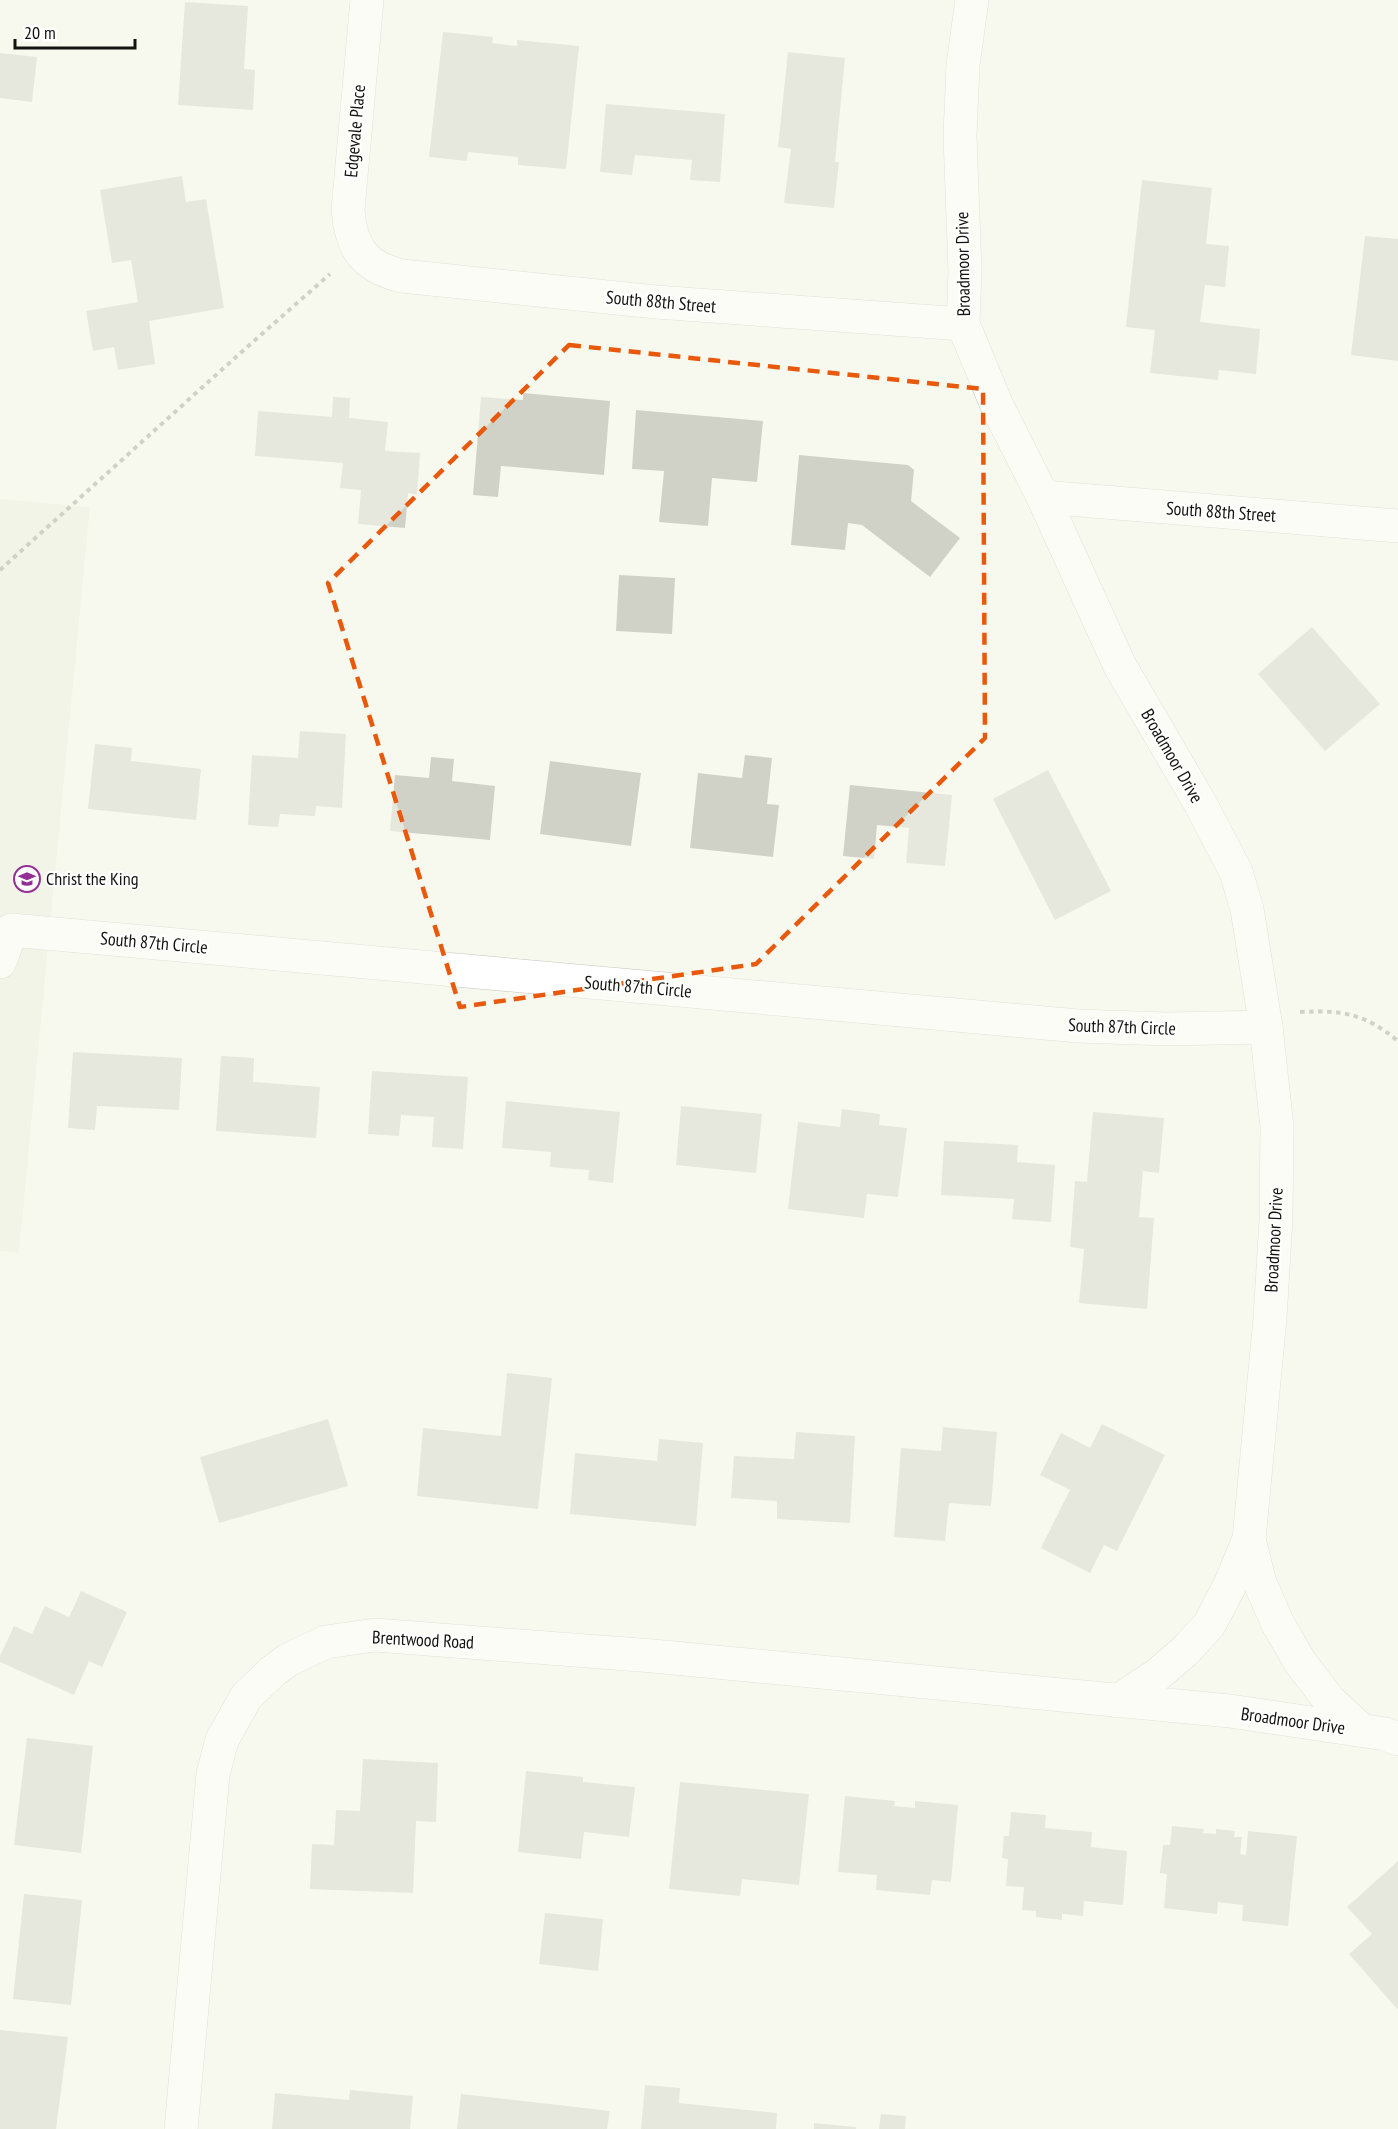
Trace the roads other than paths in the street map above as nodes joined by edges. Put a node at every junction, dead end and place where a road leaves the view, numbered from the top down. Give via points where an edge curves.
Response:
1 (367, 0) edge
2 (972, 0) edge
3 (365, 258) joint
4 (963, 324) junction
5 (1043, 497) junction
6 (1398, 526) edge
7 (0, 962) edge
8 (1266, 1027) junction
9 (1249, 1539) junction
10 (950, 1685) joint
11 (1118, 1701) junction
12 (1361, 1730) junction
13 (1398, 1739) edge
14 (181, 2129) edge

1 - 3 street, Edgevale Place via 348,210 355,244
2 - 4 street, Broadmoor Drive via 963,65 960,136
3 - 4 street, South 88th Street via 377,268 402,276 656,302
4 - 5 street, Broadmoor Drive via 998,408
5 - 6 street, South 88th Street
5 - 8 street, Broadmoor Drive via 1120,666 1236,872 1247,909
7 - 8 street, South 87th Circle via 11,930 1078,1026
8 - 9 street, Broadmoor Drive via 1277,1127 1276,1220
9 - 11 street, Broadmoor Drive via 1209,1625 1157,1675
9 - 12 street, Broadmoor Drive via 1260,1583 1300,1662 1329,1700
10 - 11 street, Broadmoor Drive
10 - 14 street, Brentwood Road via 653,1656 375,1635 326,1642 288,1660 246,1697 222,1740 213,1774
11 - 12 street, Broadmoor Drive via 1230,1711
12 - 13 street, Broadmoor Drive

